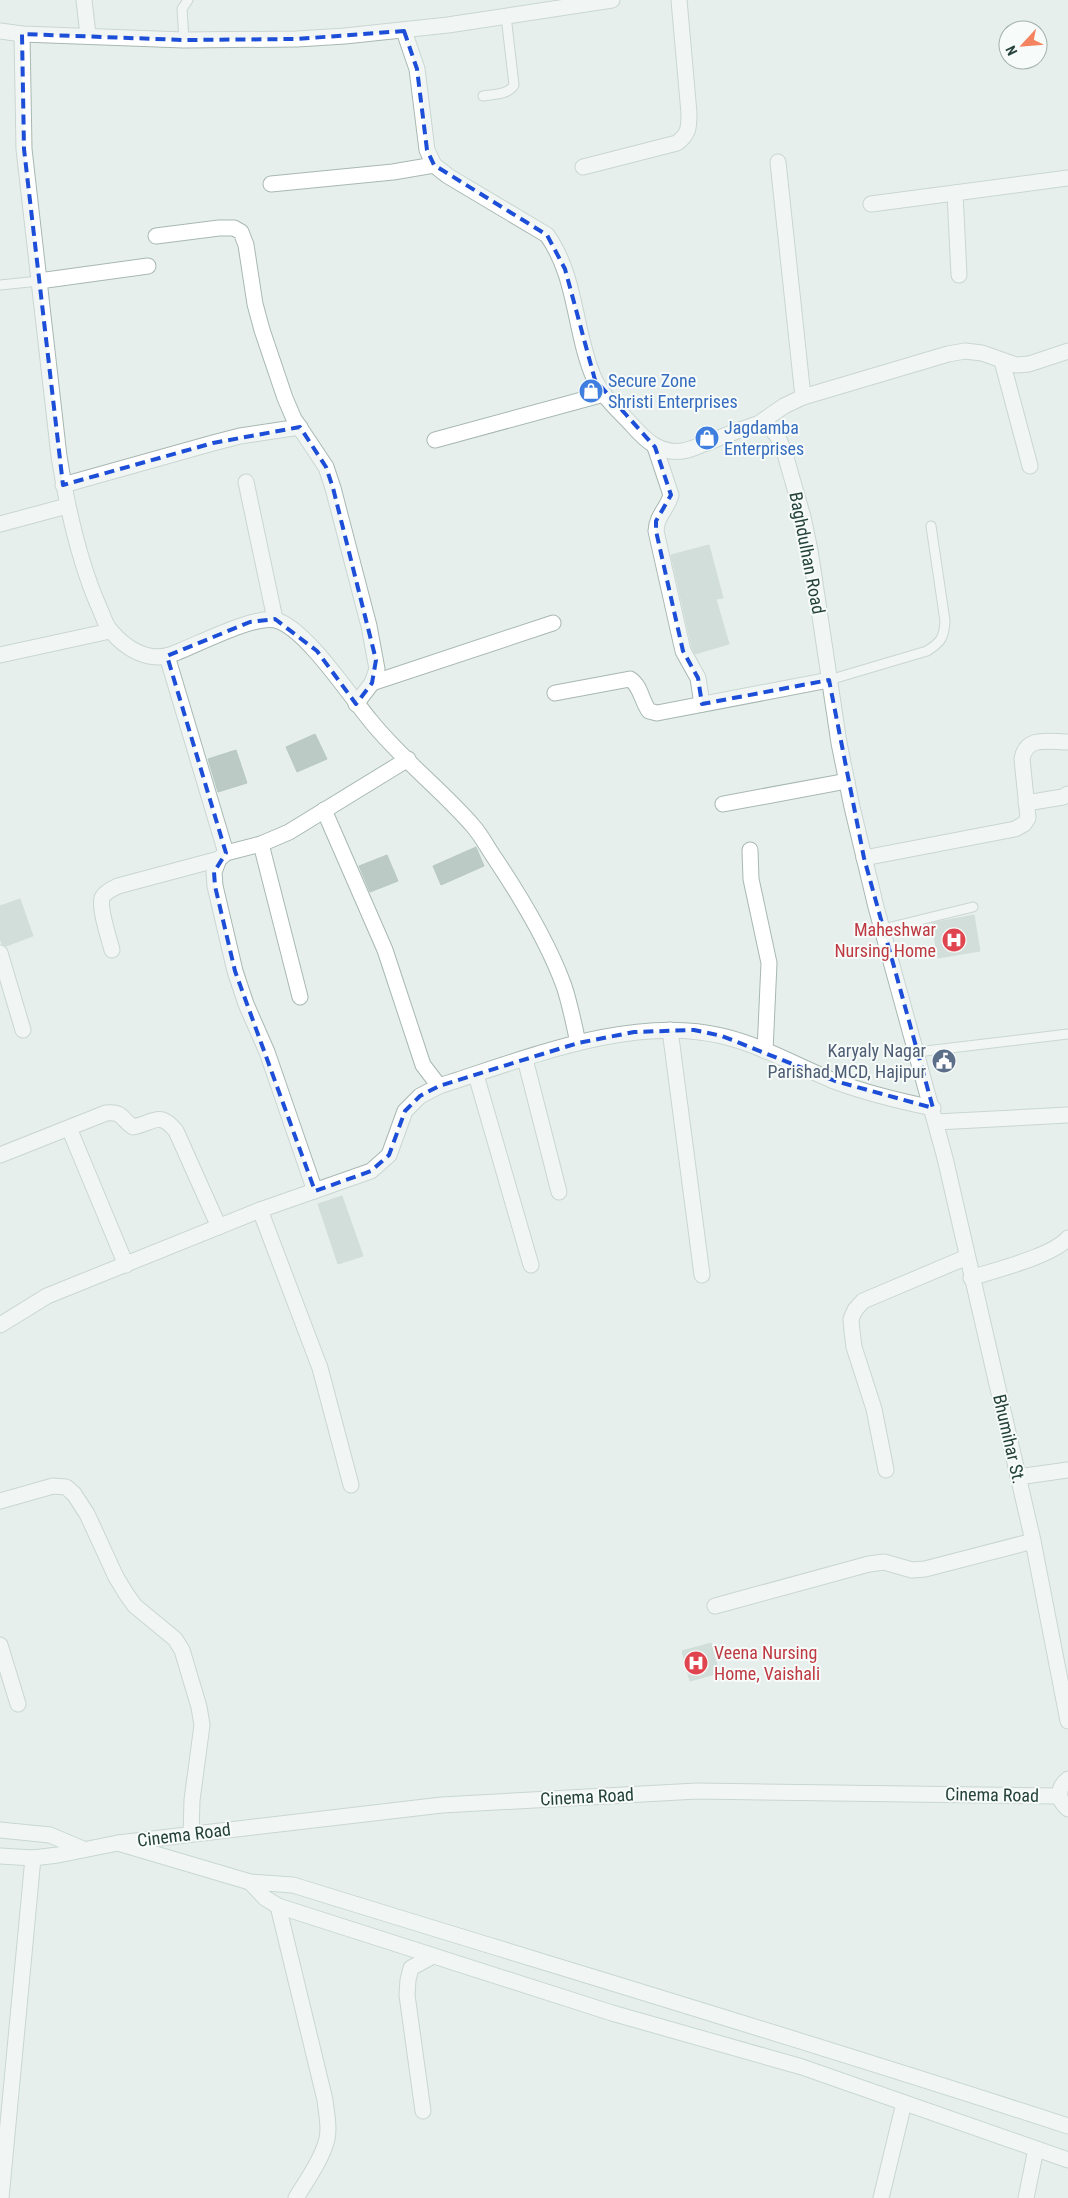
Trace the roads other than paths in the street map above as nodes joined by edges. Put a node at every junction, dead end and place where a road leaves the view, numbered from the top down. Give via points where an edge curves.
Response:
1 (84, 0) edge
2 (188, 0) edge
3 (612, 0) edge
4 (679, 0) edge
5 (506, 16) junction
6 (0, 30) edge
7 (404, 31) junction
8 (22, 34) junction
9 (88, 35) junction
10 (184, 40) junction
11 (483, 96) dead end
12 (778, 162) dead end
13 (434, 166) junction
14 (583, 168) dead end
15 (1068, 178) edge
16 (271, 184) dead end
17 (954, 193) junction
18 (871, 204) dead end
19 (156, 236) dead end
20 (148, 266) dead end
21 (959, 275) dead end
22 (39, 281) junction
23 (0, 285) edge
24 (1068, 351) edge
25 (1002, 361) junction
26 (604, 394) junction
27 (803, 397) junction
28 (758, 424) junction
29 (300, 427) junction
30 (435, 440) dead end
31 (655, 447) junction
32 (1030, 466) dead end
33 (246, 482) dead end
34 (63, 485) junction
35 (67, 506) junction
36 (0, 524) edge
37 (931, 526) dead end
38 (275, 620) junction
39 (553, 623) dead end
40 (110, 630) junction
41 (0, 655) edge
42 (167, 656) junction
43 (829, 680) junction
44 (372, 683) junction
45 (555, 693) dead end
46 (356, 704) junction
47 (702, 704) junction
48 (1067, 747) edge
49 (408, 759) junction
50 (847, 781) junction
51 (1068, 794) edge
52 (1026, 802) junction
53 (723, 804) dead end
54 (324, 810) junction
55 (261, 844) junction
56 (750, 850) dead end
57 (222, 856) junction
58 (864, 858) junction
59 (973, 907) dead end
60 (883, 930) junction
61 (112, 950) dead end
62 (0, 953) edge
63 (300, 997) dead end
64 (23, 1030) dead end
65 (670, 1030) junction
66 (1068, 1034) edge
67 (578, 1043) junction
68 (764, 1051) junction
69 (917, 1052) junction
70 (525, 1060) junction
71 (476, 1074) junction
72 (439, 1086) junction
73 (935, 1115) junction
74 (1068, 1115) edge
75 (69, 1128) junction
76 (0, 1155) edge
77 (945, 1158) joint
78 (315, 1191) junction
79 (559, 1192) dead end
80 (260, 1210) junction
81 (219, 1227) junction
82 (1068, 1238) edge
83 (967, 1257) junction
84 (126, 1264) junction
85 (531, 1265) dead end
86 (702, 1275) dead end
87 (971, 1278) junction
88 (0, 1325) edge
89 (886, 1470) dead end
90 (1068, 1470) edge
91 (1018, 1477) junction
92 (350, 1485) dead end
93 (0, 1501) edge
94 (1033, 1542) junction
95 (714, 1606) dead end
96 (0, 1645) edge
97 (3, 1668) edge
98 (18, 1704) dead end
99 (1068, 1721) edge
100 (1068, 1780) edge
101 (1059, 1796) junction
102 (1068, 1809) edge
103 (0, 1830) edge
104 (191, 1834) junction
105 (118, 1843) junction
106 (83, 1849) junction
107 (0, 1856) edge
108 (33, 1858) junction
109 (250, 1882) junction
110 (278, 1906) junction
111 (433, 1956) junction
112 (6, 2083) edge
113 (904, 2103) junction
114 (422, 2111) dead end
115 (1068, 2126) edge
116 (1036, 2149) junction
117 (1068, 2160) edge
118 (1, 2198) edge
119 (296, 2198) edge
120 (881, 2198) edge
121 (1026, 2198) edge

1 - 9 street
2 - 10 lane via 182,9
3 - 5 street
4 - 14 street via 689,113 685,137 677,143
5 - 7 street
5 - 11 lane via 514,85 511,90
6 - 8 street
7 - 10 street via 297,39
7 - 13 street via 417,69 427,150
8 - 9 street
8 - 22 street via 24,149
9 - 10 street
12 - 27 street
13 - 16 street
13 - 26 street via 547,235 558,250 565,269 588,362
15 - 17 street
17 - 18 street
17 - 21 street
19 - 29 street via 234,228 241,232 262,330 285,398
20 - 22 street
22 - 23 lane
22 - 34 street
24 - 25 street via 1029,364
25 - 27 street via 982,353 965,351
25 - 32 street
26 - 30 street
26 - 31 street
27 - 28 street
28 - 31 street via 684,451 669,452
28 - 43 street, Baghdulhan Road via 769,426 778,437 790,472 810,550
29 - 34 street via 240,436
29 - 44 street via 326,467 333,488 376,660 377,669
31 - 47 street via 671,495 656,521 656,531 683,651 698,678
33 - 38 street
34 - 35 street
35 - 36 street
35 - 40 street via 80,555
37 - 43 lane via 945,622 944,635 927,651
38 - 42 street via 250,622
38 - 46 street via 294,630 317,651
39 - 44 street
40 - 41 street
40 - 42 street via 134,652 151,657
42 - 57 street
43 - 47 street
43 - 50 street, Baghdulhan Road
44 - 46 street
45 - 47 street via 630,678 637,683 649,711 657,713
46 - 49 street via 382,736
48 - 52 street via 1040,741 1023,750
49 - 54 street
49 - 67 street via 474,828 510,882 546,945 561,979
50 - 53 street
50 - 58 street, Baghdulhan Road
51 - 52 street
52 - 58 street via 1028,818 1015,828
54 - 55 street via 289,832
54 - 72 street via 385,950 423,1065
55 - 57 street
55 - 63 street
56 - 68 street via 751,878 769,963
57 - 61 street via 108,891 102,898 102,907
57 - 78 street via 214,872 215,886 235,971 268,1052
58 - 60 street, Baghdulhan Road
59 - 60 lane
60 - 69 street, Baghdulhan Road
62 - 64 street
65 - 67 street via 634,1032
65 - 68 street via 694,1030 722,1036
65 - 86 street
66 - 69 lane
67 - 70 street
68 - 73 street via 835,1081
69 - 73 street, Baghdulhan Road
70 - 71 street
70 - 79 street
71 - 72 street
71 - 85 street
72 - 78 street via 420,1096 405,1111 389,1155 370,1170
73 - 74 street
73 - 77 street, Baghdulhan Road
75 - 76 street
75 - 81 street via 115,1112 133,1126 153,1119 169,1123 176,1131
75 - 84 street
77 - 83 street, Bhumihar St.
78 - 80 street
80 - 81 street
80 - 92 street via 320,1368
81 - 84 street
82 - 87 street via 1042,1254
83 - 87 street, Bhumihar St.
83 - 89 street via 863,1301 854,1310 851,1319 854,1347 874,1409
84 - 88 street via 46,1296
87 - 91 street, Bhumihar St.
90 - 91 street
91 - 94 street, Bhumihar St.
93 - 104 street via 53,1486 66,1487 87,1514 127,1595 135,1606 175,1639 182,1650 200,1707 202,1725
94 - 95 street via 925,1569 912,1570 884,1562 869,1564
94 - 99 street, Bhumihar St.
96 - 97 street
97 - 98 street
100 - 101 street via 1060,1788
101 - 102 street
101 - 104 street, Cinema Road via 697,1791 442,1805
103 - 106 street via 50,1835
104 - 105 street, Cinema Road
105 - 106 street, Cinema Road
105 - 109 street
106 - 108 street, Cinema Road
107 - 108 street, Cinema Road
108 - 112 street
109 - 110 street
109 - 115 street via 293,1885 876,2063
110 - 111 street
110 - 119 street via 325,2100 328,2126 321,2154
111 - 113 street via 612,2013 802,2067
111 - 114 street via 412,1968 408,1980 407,1995
112 - 118 street
113 - 116 street
113 - 120 street
116 - 117 street
116 - 121 street

